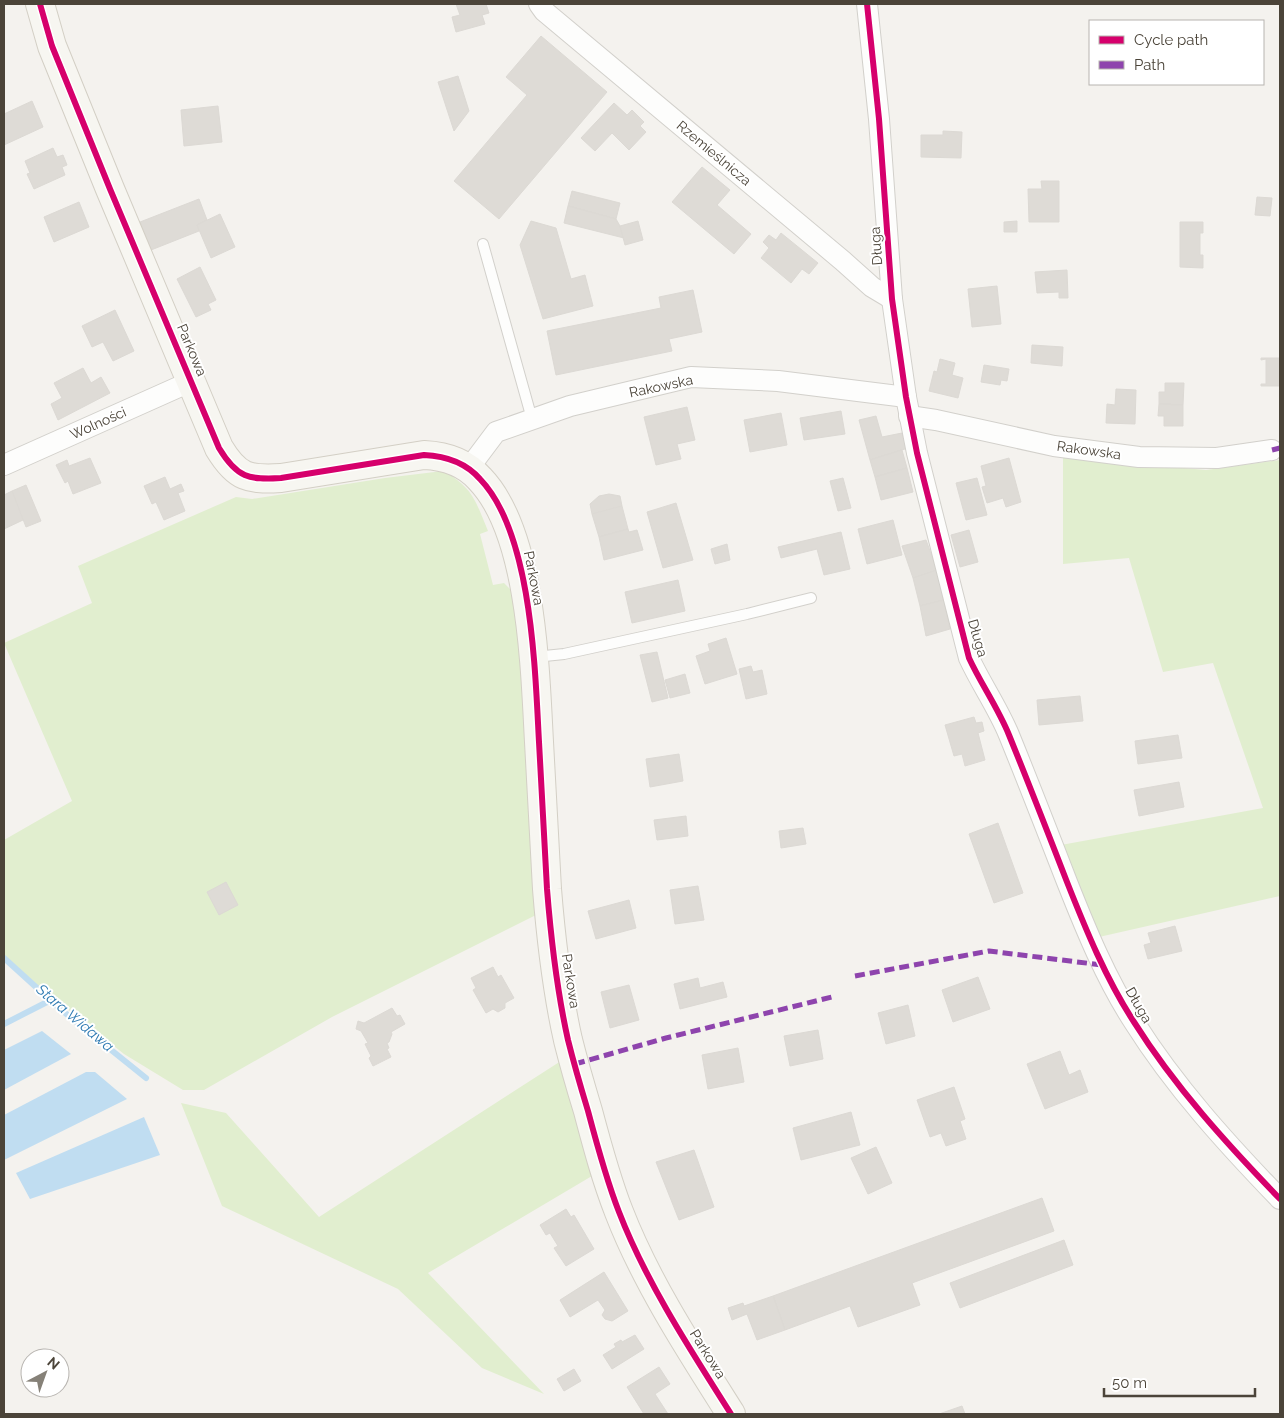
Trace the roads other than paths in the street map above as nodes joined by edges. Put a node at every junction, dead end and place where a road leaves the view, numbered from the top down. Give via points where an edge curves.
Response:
1 (40, 4) edge
2 (539, 4) edge
3 (867, 4) edge
4 (483, 244) dead end
5 (892, 299) junction
6 (192, 381) junction
7 (908, 406) junction
8 (532, 419) junction
9 (1272, 450) dead end
10 (4, 465) edge
11 (469, 468) junction
12 (811, 598) dead end
13 (534, 657) junction
14 (1280, 1200) edge
15 (731, 1414) edge

1 - 6 street, Parkowa via 52,46 102,171
2 - 5 street, Rzemieślnicza via 872,287
3 - 5 street, Długa
4 - 8 lane
5 - 7 street, Długa
6 - 10 street, Wolności
6 - 11 street, Parkowa via 219,448 232,466 246,476 281,478 424,455 455,460
7 - 8 street, Rakowska via 778,380 691,377 570,406
7 - 9 street, Rakowska via 936,420 1054,446 1139,457 1217,458
7 - 14 street, Długa via 969,658 1008,733 1102,965 1133,1021 1172,1078
8 - 11 street, Rakowska via 496,432
11 - 13 street, Parkowa via 493,495 516,550
12 - 13 lane via 573,652
13 - 15 street, Parkowa via 548,892 568,1041 619,1213 676,1325

